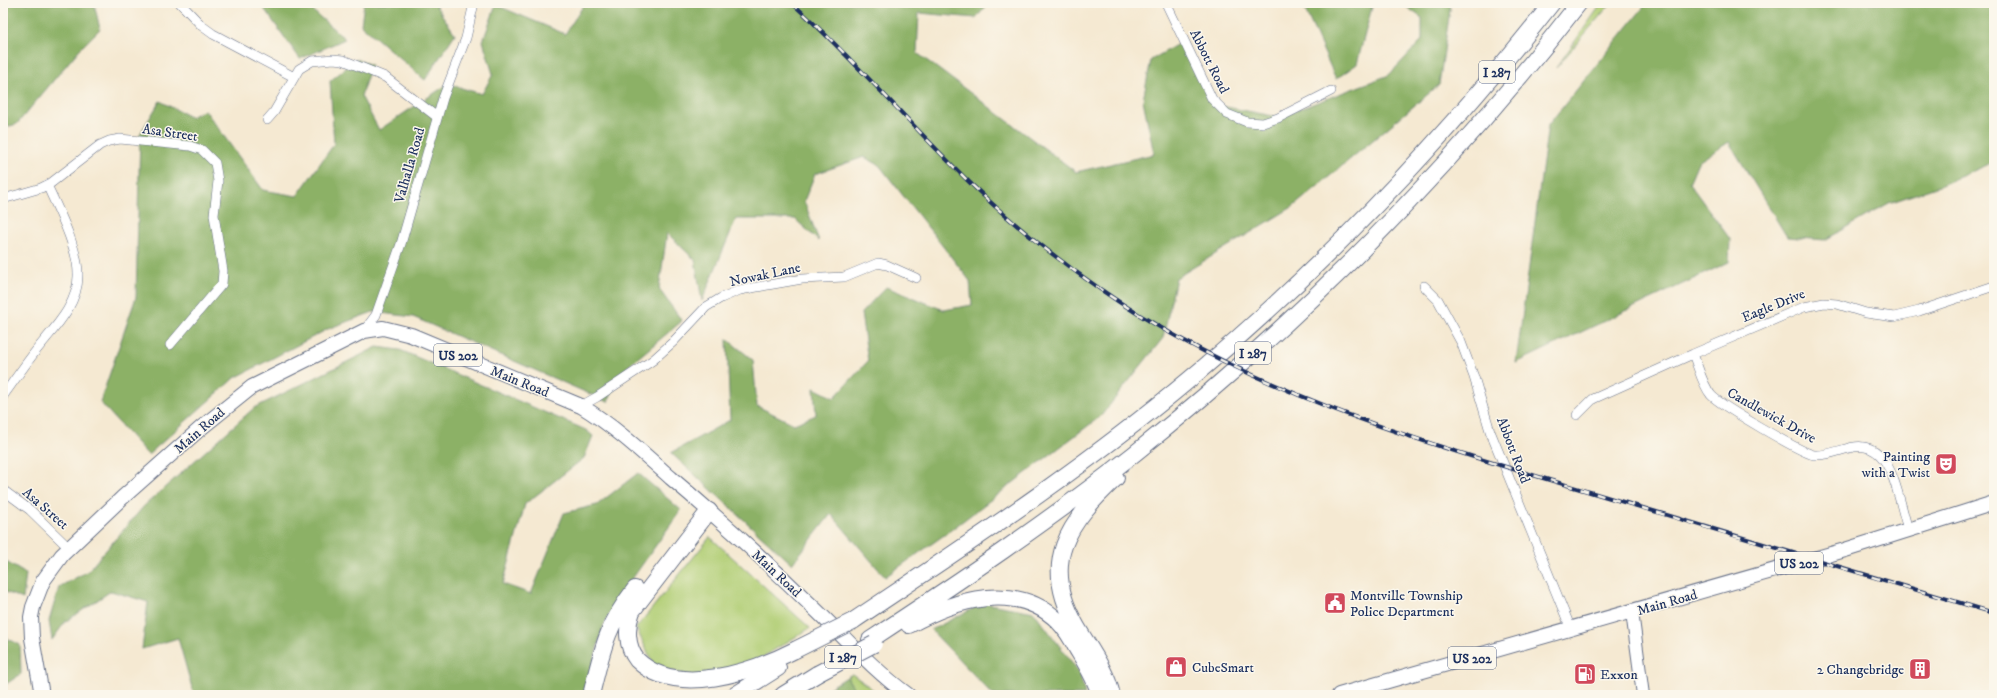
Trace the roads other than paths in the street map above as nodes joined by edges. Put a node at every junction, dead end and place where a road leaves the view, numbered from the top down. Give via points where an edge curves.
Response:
1 (180, 3) edge
2 (474, 3) edge
3 (1166, 3) edge
4 (1552, 3) edge
5 (1579, 3) edge
6 (294, 77) junction
7 (1331, 91) dead end
8 (438, 118) junction
9 (267, 120) dead end
10 (47, 185) junction
11 (3, 199) edge
12 (916, 278) dead end
13 (1424, 286) dead end
14 (1994, 286) edge
15 (364, 331) junction
16 (170, 345) dead end
17 (1693, 354) junction
18 (3, 396) edge
19 (1203, 396) junction
20 (581, 406) junction
21 (1577, 415) dead end
22 (3, 490) edge
23 (1994, 503) edge
24 (705, 507) junction
25 (1908, 529) junction
26 (69, 548) junction
27 (1632, 612) junction
28 (1571, 630) junction
29 (872, 642) junction
30 (797, 653) junction
31 (1102, 694) edge
32 (42, 695) edge
33 (591, 695) edge
34 (735, 695) edge
35 (783, 695) edge
36 (908, 695) edge
37 (1339, 695) edge
38 (1643, 695) edge

1 - 6 street via 202,26 214,34
2 - 8 street, Valhalla Road via 466,38 451,74
3 - 7 street, Abbott Road via 1212,99 1227,114 1247,122 1263,123
4 - 30 highway, I 287, bridge via 1476,97 1416,164 1322,260 1189,380 1008,515 853,621
5 - 19 highway, I 287 via 1492,110 1400,211 1306,305
6 - 8 street via 303,66 312,61 343,60 385,77
6 - 9 street
8 - 15 street, Valhalla Road via 389,279 376,314
10 - 11 street, Asa Street
10 - 16 street, Asa Street via 109,140 190,146 202,150 215,162 218,181 214,215 223,271 222,284
10 - 18 street via 60,212 75,256 77,286 70,306
12 - 20 street, Nowak Lane via 878,263 844,277 802,279 740,290 706,307 653,360
13 - 28 street, Abbott Road via 1438,300 1461,342 1490,431
14 - 17 street, Eagle Drive via 1894,317 1866,313 1837,304 1814,304
15 - 20 main road, Main Road / US 202 via 383,328 411,335
15 - 26 main road, Main Road / US 202 via 252,387 201,428
17 - 21 street, Eagle Drive via 1593,399
17 - 25 street, Candlewick Drive via 1711,395 1803,452 1821,455 1858,446 1870,448 1880,455 1891,473
19 - 29 highway, I 287 via 1134,454 1055,513
19 - 31 highway via 1088,506 1073,525 1065,543 1060,573 1065,603 1101,668
20 - 24 main road, Main Road / US 202 via 615,429
22 - 26 street, Asa Street via 30,510
23 - 25 main road, Main Road / US 202
24 - 30 highway via 632,611 628,634 635,658 648,671 658,676 679,683 701,684 748,672
24 - 33 highway via 614,619 603,647
24 - 36 main road, Main Road / US 202
25 - 27 main road, Main Road / US 202
26 - 32 main road, Main Road / US 202 via 51,568 38,591 31,617
27 - 28 main road, Main Road / US 202
27 - 38 main road
28 - 37 main road, Main Road / US 202
29 - 31 highway via 951,606 986,598 1008,597 1041,609 1065,629
29 - 35 highway, I 287, bridge
30 - 34 highway

